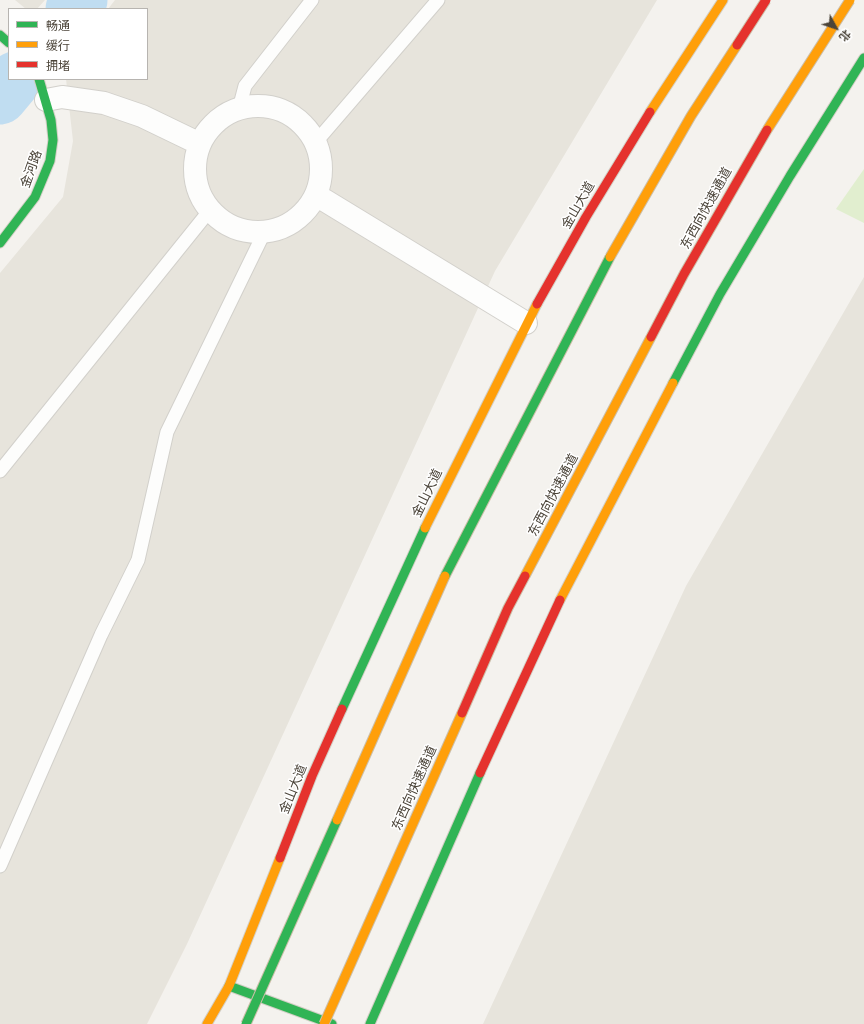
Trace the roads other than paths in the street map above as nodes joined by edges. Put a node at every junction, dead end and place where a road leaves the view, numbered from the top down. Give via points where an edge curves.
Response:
1 (312, 0) edge
2 (438, 0) edge
3 (723, 0) edge
4 (766, 0) edge
5 (850, 0) edge
6 (864, 58) edge
7 (39, 80) edge
8 (46, 97) junction
9 (239, 109) junction
10 (315, 143) junction
11 (200, 144) junction
12 (316, 195) junction
13 (210, 210) junction
14 (264, 233) junction
15 (0, 243) edge
16 (526, 323) junction
17 (0, 471) edge
18 (0, 866) edge
19 (229, 986) junction
20 (207, 1024) edge
21 (246, 1024) edge
22 (324, 1024) edge
23 (332, 1024) edge
24 (370, 1024) edge

1 - 9 lane via 246,86
2 - 10 lane
3 - 16 main road, 金山大道 via 650,112
4 - 21 main road, bridge via 692,116 620,238 443,581
5 - 22 main road, 东西向快速通道, bridge via 753,151 684,274 508,608
6 - 24 main road via 720,294 549,621 455,827
7 - 8 main road, 金河路
8 - 11 street via 104,103 142,116
8 - 15 main road, 金河路 via 53,140 50,161 35,197
9 - 10 street via 265,106 283,111 300,122
9 - 11 street via 226,114 210,127
10 - 12 street via 320,156 321,176
11 - 13 street via 195,165 197,187 206,207
12 - 14 street via 304,214 285,226
12 - 16 street
13 - 14 street via 222,222 242,231
13 - 17 lane
14 - 18 lane via 167,432 138,560 101,635
16 - 19 main road, 金山大道 via 396,588 312,776
19 - 20 main road, 金山大道
19 - 23 main road

